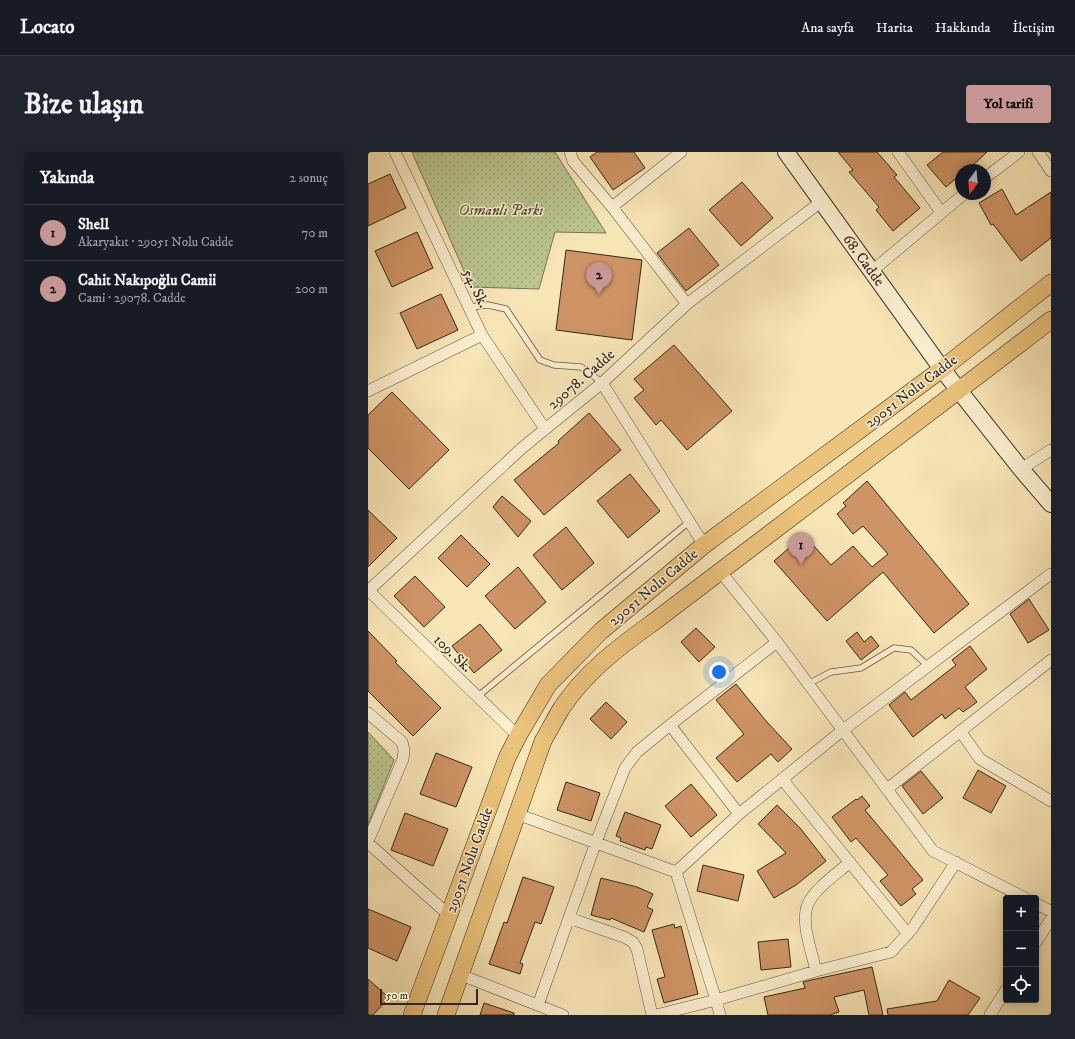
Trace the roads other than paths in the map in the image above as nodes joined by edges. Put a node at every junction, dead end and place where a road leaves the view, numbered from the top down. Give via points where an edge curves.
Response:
1 (394, 152) edge
2 (570, 152) edge
3 (681, 152) edge
4 (786, 152) edge
5 (898, 152) edge
6 (1019, 152) edge
7 (1038, 152) edge
8 (1051, 171) edge
9 (991, 173) edge
10 (956, 200) edge
11 (822, 202) junction
12 (612, 208) junction
13 (941, 212) junction
14 (872, 271) junction
15 (1051, 283) edge
16 (687, 304) junction
17 (469, 307) junction
18 (1051, 320) edge
19 (482, 335) junction
20 (942, 369) junction
21 (602, 383) junction
22 (960, 390) junction
23 (368, 391) edge
24 (546, 429) junction
25 (1051, 450) edge
26 (1021, 469) junction
27 (1051, 504) edge
28 (689, 522) junction
29 (704, 545) junction
30 (720, 571) junction
31 (1051, 574) edge
32 (368, 590) edge
33 (776, 642) junction
34 (1051, 660) edge
35 (928, 666) junction
36 (808, 684) junction
37 (477, 697) junction
38 (368, 713) edge
39 (670, 725) junction
40 (843, 730) junction
41 (960, 731) junction
42 (518, 736) junction
43 (782, 779) junction
44 (887, 789) junction
45 (1051, 801) edge
46 (517, 814) junction
47 (739, 814) junction
48 (368, 842) edge
49 (596, 842) junction
50 (850, 862) junction
51 (956, 862) junction
52 (676, 872) junction
53 (1019, 895) edge
54 (1039, 905) edge
55 (1051, 911) edge
56 (450, 916) junction
57 (569, 918) junction
58 (1051, 919) edge
59 (908, 934) junction
60 (1039, 937) edge
61 (816, 971) junction
62 (461, 975) junction
63 (1003, 995) edge
64 (716, 1000) junction
65 (538, 1005) junction
66 (412, 1015) edge
67 (446, 1015) edge
68 (563, 1015) edge
69 (652, 1015) edge
70 (656, 1015) edge
71 (720, 1015) edge
72 (990, 1015) edge

1 - 17 street, 54. Sk.
2 - 12 street via 572,161
3 - 12 street
4 - 11 street, 68. Cadde
5 - 13 street
6 - 9 street
7 - 8 street
10 - 13 street
11 - 14 street, 68. Cadde
11 - 16 street, 29078. Cadde
12 - 16 street
13 - 14 street
14 - 20 street, 68. Cadde
15 - 20 main road, 29051 Nolu Cadde
16 - 21 street, 29078. Cadde
17 - 19 street, 54. Sk.
17 - 21 lane via 488,305 506,309 540,360 554,365 581,367
18 - 22 main road, 29051 Nolu Cadde
19 - 23 street
19 - 24 street, 54. Sk.
20 - 22 street, 68. Cadde
20 - 29 main road, 29051 Nolu Cadde
21 - 24 street, 29078. Cadde
21 - 28 street
22 - 26 street, 68. Cadde
22 - 30 main road, 29051 Nolu Cadde
24 - 32 street, 29078. Cadde via 522,448
25 - 26 street
26 - 27 street, 68. Cadde
28 - 29 street
28 - 37 lane
29 - 42 main road, 29051 Nolu Cadde via 601,631 548,685
30 - 33 street
30 - 46 main road, 29051 Nolu Cadde via 619,646 574,691 543,741
31 - 35 street
32 - 37 street, 109. Sk.
33 - 36 street
33 - 39 street
34 - 41 street
35 - 36 lane via 911,650 894,648 861,668 831,672
35 - 40 street
36 - 40 street
37 - 42 street, 109. Sk.
38 - 48 street via 402,742 404,750 403,759
39 - 47 street
39 - 49 street via 637,752 625,768
40 - 43 street
40 - 44 street
41 - 44 street
41 - 45 street via 980,759
42 - 56 main road, 29051 Nolu Cadde via 489,805
43 - 47 street
43 - 50 street
44 - 51 street via 934,851
46 - 49 street
46 - 62 main road, 29051 Nolu Cadde
47 - 52 street
48 - 56 street
49 - 52 street
49 - 57 street
50 - 59 street
50 - 61 street via 817,891 808,903 805,924
51 - 53 street
51 - 59 street
52 - 64 street
54 - 55 street
56 - 66 main road, 29051 Nolu Cadde
57 - 65 street
57 - 69 street via 633,942 637,949
58 - 60 street
59 - 61 street via 891,952
61 - 64 street
62 - 65 street
62 - 67 main road, 29051 Nolu Cadde
63 - 72 street
64 - 70 street
64 - 71 street
65 - 68 street

